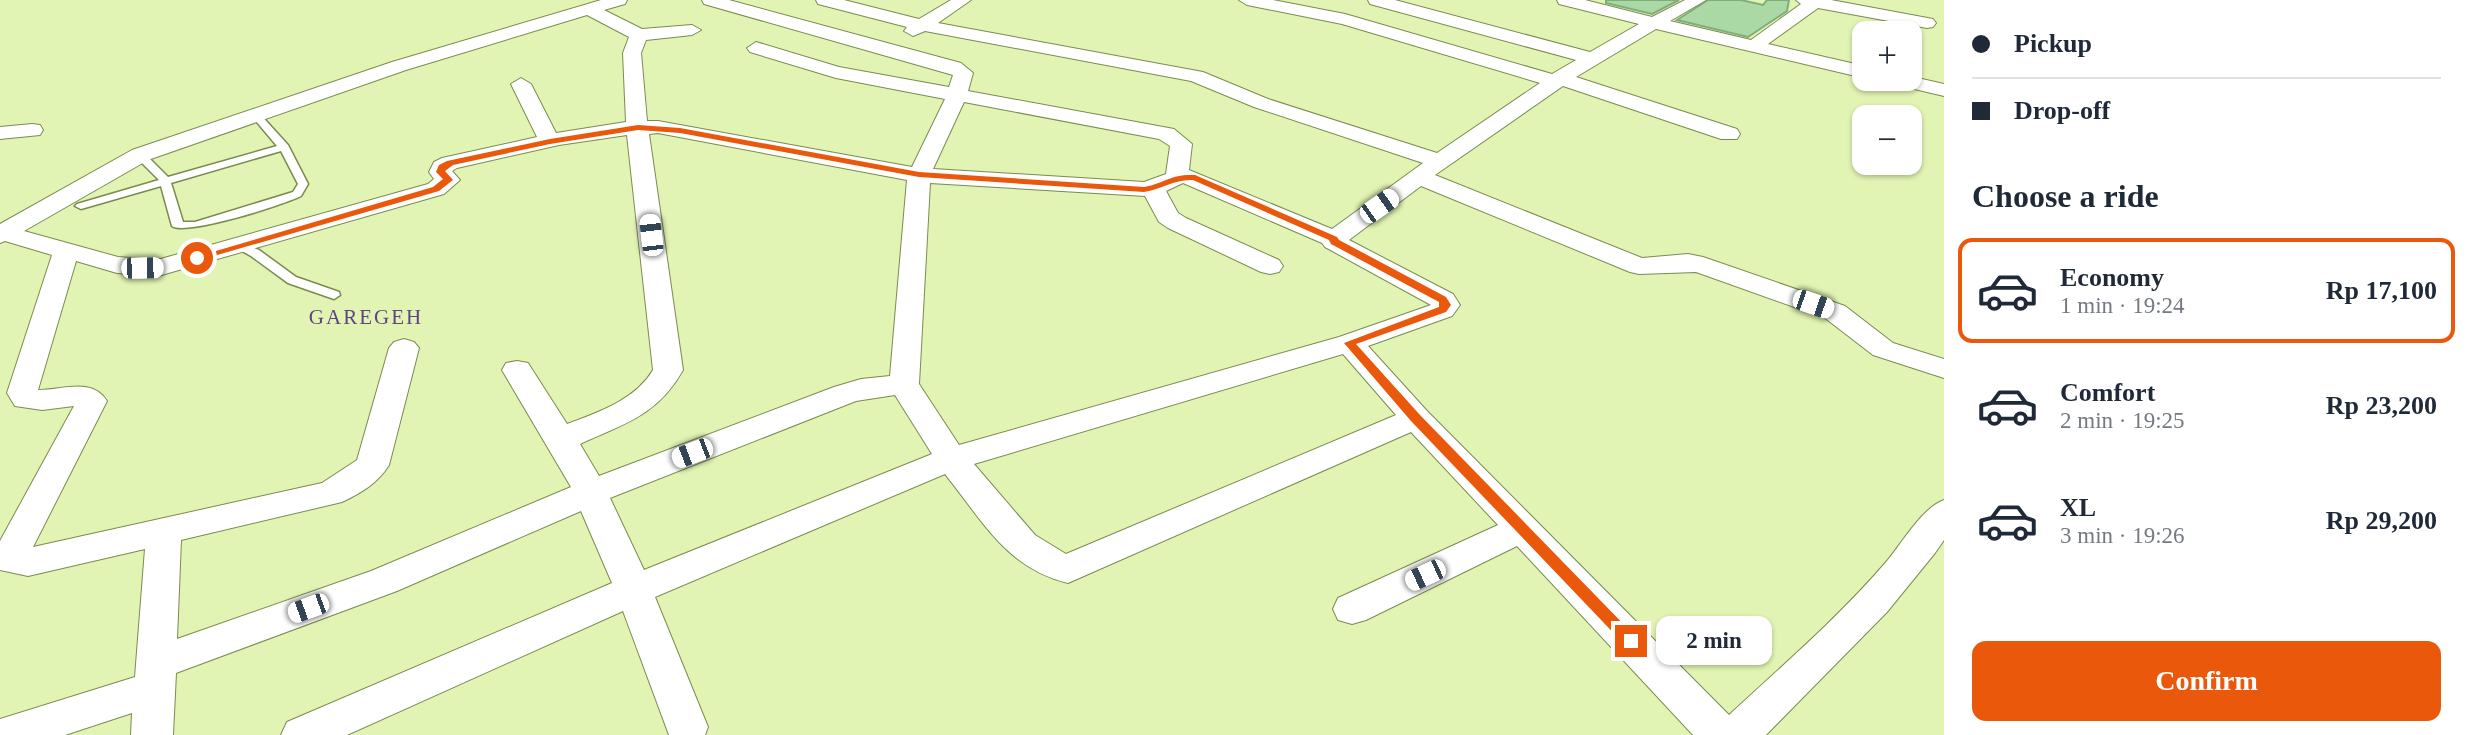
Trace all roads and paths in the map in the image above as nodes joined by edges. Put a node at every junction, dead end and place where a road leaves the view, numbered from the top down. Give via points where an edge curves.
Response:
1 (619, 0) edge
2 (710, 0) edge
3 (824, 0) edge
4 (964, 0) edge
5 (1247, 0) edge
6 (1376, 0) edge
7 (1565, 0) edge
8 (1698, 0) edge
9 (1812, 1) edge
10 (1587, 2) edge
11 (587, 8) junction
12 (1654, 23) junction
13 (1927, 23) dead end
14 (923, 26) junction
15 (692, 30) dead end
16 (639, 35) junction
17 (1753, 47) junction
18 (756, 48) dead end
19 (879, 48) junction
20 (1589, 58) junction
21 (1852, 69) edge
22 (836, 72) junction
23 (1557, 80) junction
24 (521, 84) dead end
25 (1922, 85) edge
26 (1944, 90) edge
27 (957, 95) junction
28 (255, 114) junction
29 (638, 127) junction
30 (32, 130) dead end
31 (0, 133) edge
32 (1729, 134) dead end
33 (550, 142) junction
34 (284, 147) junction
35 (140, 155) junction
36 (1430, 169) junction
37 (919, 174) junction
38 (1177, 177) junction
39 (165, 180) junction
40 (1153, 189) junction
41 (81, 206) dead end
42 (1, 227) edge
43 (1334, 239) junction
44 (239, 246) junction
45 (66, 251) junction
46 (1270, 266) dead end
47 (334, 295) dead end
48 (1349, 343) junction
49 (404, 348) dead end
50 (1944, 369) edge
51 (517, 370) dead end
52 (904, 384) junction
53 (1416, 418) junction
54 (561, 439) junction
55 (951, 459) junction
56 (590, 493) junction
57 (1523, 528) junction
58 (1939, 531) edge
59 (164, 532) junction
60 (634, 590) junction
61 (1352, 609) dead end
62 (156, 675) junction
63 (687, 727) dead end
64 (6, 735) edge
65 (152, 735) edge
66 (302, 735) edge
67 (1721, 735) edge
68 (1737, 735) edge

1 - 11 street
2 - 19 street
3 - 14 street
4 - 14 street
5 - 23 street via 1345,19
6 - 20 street
7 - 10 street
8 - 12 street
9 - 13 street
9 - 17 street
10 - 12 street
11 - 16 street
11 - 28 street
12 - 17 street
12 - 20 street
14 - 19 street
14 - 36 street via 1196,76
15 - 16 street
16 - 29 street via 632,53
17 - 21 street
18 - 22 street
19 - 22 street
19 - 27 street via 959,70 964,77
20 - 23 street
22 - 27 street
23 - 32 street
23 - 36 street
24 - 33 street
25 - 26 street
27 - 37 street
27 - 38 street via 1166,134 1181,144
28 - 34 lane
28 - 35 street
29 - 33 street
29 - 37 street
29 - 54 street via 668,370 650,397
30 - 31 street
33 - 44 street via 450,163 440,172 448,180 436,189
34 - 39 lane
34 - 39 lane via 303,184 297,194 196,225 178,226
35 - 39 lane
35 - 42 street
36 - 43 street
36 - 50 street via 1639,266 1703,265 1835,312 1883,349
37 - 40 street
37 - 52 street
38 - 40 street
38 - 43 street via 1195,178
39 - 41 lane
40 - 46 street via 1168,217 1177,223
42 - 45 street
43 - 48 street via 1443,299 1446,305
44 - 45 street via 158,268 117,265
44 - 47 lane via 292,280
45 - 59 street via 22,393 37,401 77,396 92,401 14,549 13,560 28,562
48 - 53 street
48 - 55 street
49 - 59 street via 372,465 362,476 330,494
51 - 54 street
52 - 55 street
52 - 56 street via 861,388
53 - 55 street via 1068,569 1051,565 1022,545
53 - 57 street
54 - 56 street
55 - 60 street
56 - 60 street
56 - 62 street
57 - 61 street
57 - 67 street
58 - 68 street
59 - 62 street
60 - 63 street
60 - 66 street
62 - 64 street
62 - 65 street

